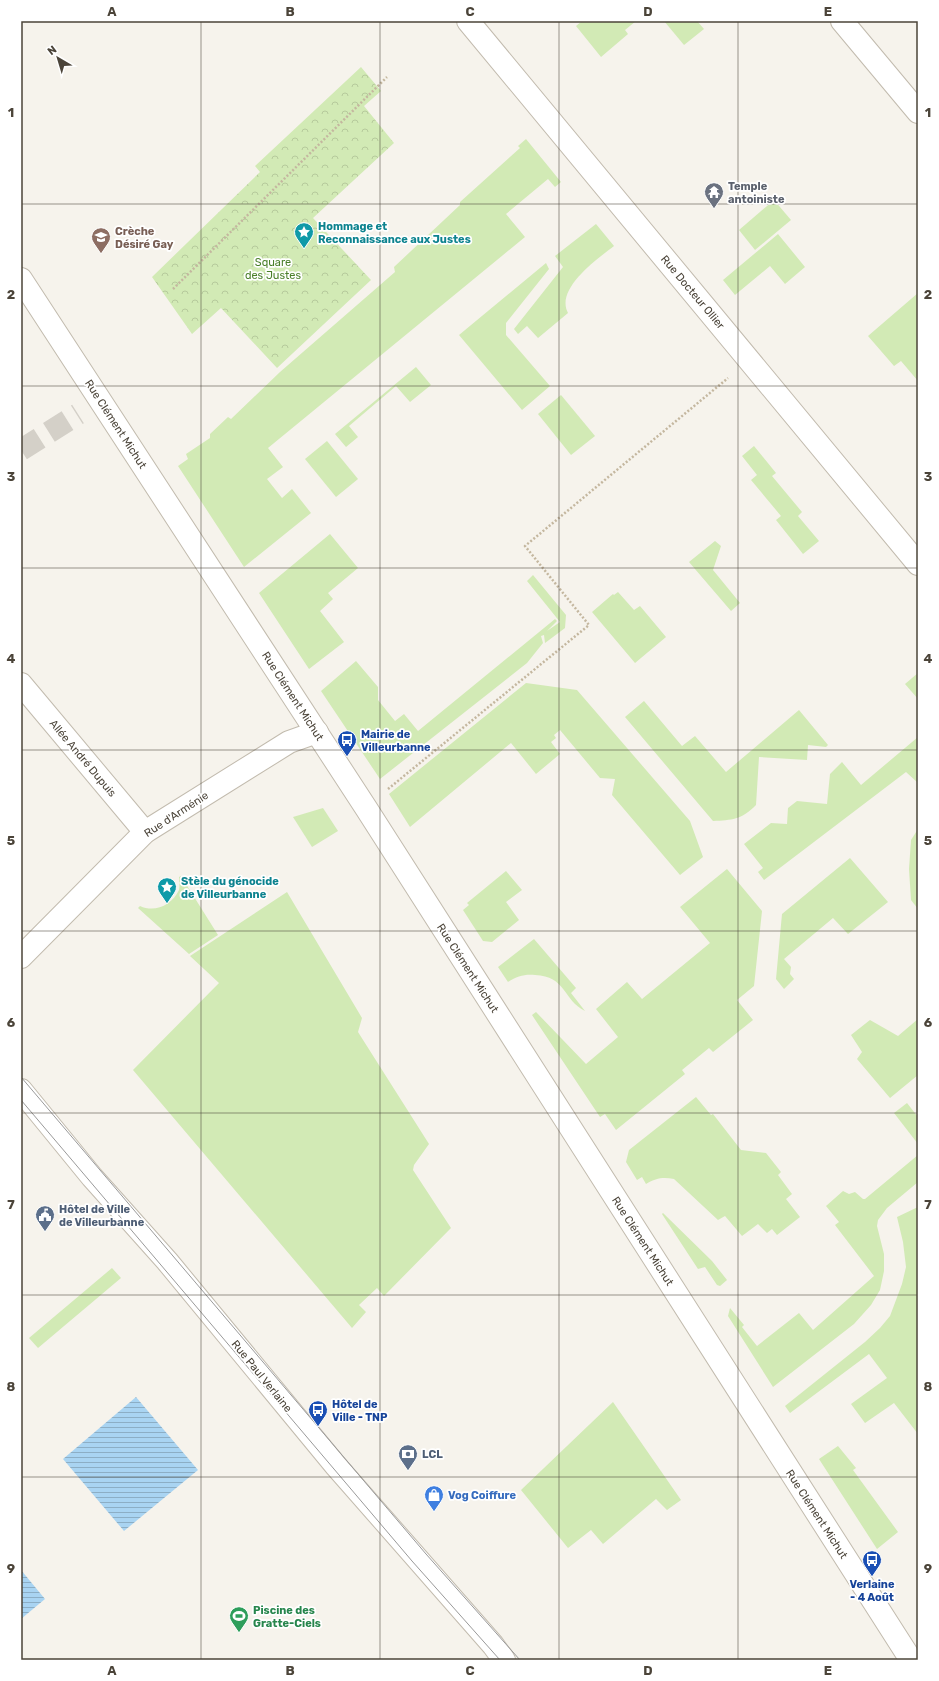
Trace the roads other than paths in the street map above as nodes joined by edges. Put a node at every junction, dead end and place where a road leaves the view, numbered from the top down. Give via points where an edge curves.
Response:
1 (468, 21) edge
2 (842, 21) edge
3 (918, 112) edge
4 (21, 279) edge
5 (918, 564) edge
6 (21, 684) edge
7 (317, 732) junction
8 (145, 832) junction
9 (21, 957) edge
10 (21, 1090) edge
11 (504, 1660) edge
12 (911, 1660) edge

1 - 5 street, Rue Docteur Ollier
2 - 3 street
4 - 7 street, Rue Clément Michut
6 - 8 street, Allée André Dupuis
7 - 8 street, Rue d'Arménie via 289,742
7 - 12 street, Rue Clément Michut
8 - 9 street, Rue d'Arménie
10 - 11 street, Rue Paul Verlaine via 167,1261 336,1466

